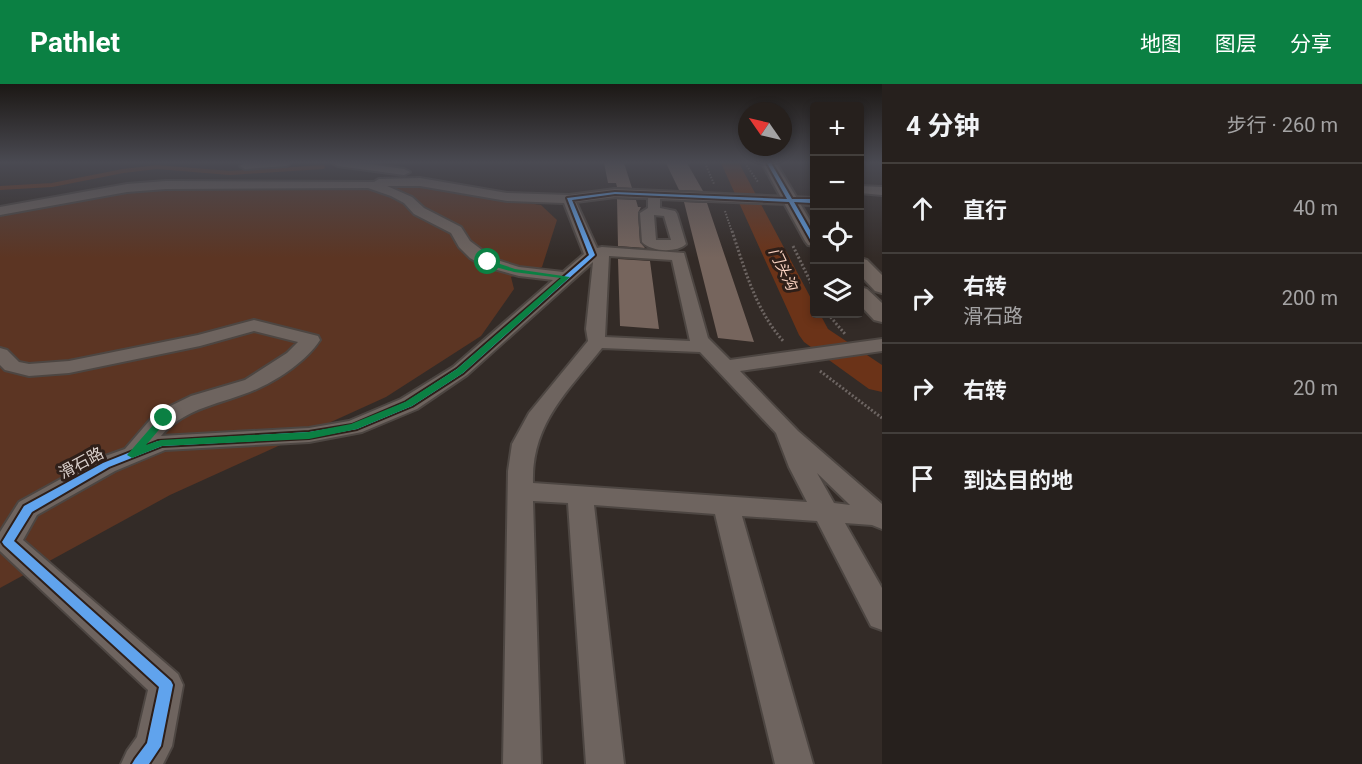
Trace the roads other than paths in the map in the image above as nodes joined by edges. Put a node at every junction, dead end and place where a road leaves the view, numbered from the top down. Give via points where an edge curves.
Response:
1 (90, 195) edge
2 (397, 195) edge
3 (499, 195) edge
4 (602, 195) edge
5 (623, 195) edge
6 (788, 195) edge
7 (569, 199) junction
8 (791, 200) junction
9 (810, 203) edge
10 (0, 211) edge
11 (810, 234) edge
12 (864, 268) edge
13 (567, 277) junction
14 (882, 287) edge
15 (864, 297) edge
16 (882, 315) edge
17 (597, 342) junction
18 (882, 345) edge
19 (706, 347) junction
20 (0, 354) edge
21 (725, 367) junction
22 (786, 431) junction
23 (132, 455) junction
24 (520, 491) junction
25 (580, 495) junction
26 (726, 505) junction
27 (825, 512) junction
28 (880, 517) edge
29 (882, 617) edge
30 (140, 764) edge
31 (522, 764) edge
32 (605, 764) edge
33 (794, 764) edge

1 - 10 street
2 - 13 street via 430,218 456,230 474,256 514,270
3 - 7 street
4 - 7 street
5 - 8 street via 654,202 724,197
6 - 8 main road
7 - 13 street, 滑石路 via 592,255
8 - 9 street
8 - 11 main road
12 - 14 main road
13 - 23 street, 滑石路 via 460,371 409,404 354,427 309,435 161,443
15 - 16 main road
17 - 19 street
17 - 19 street via 602,251 679,256 699,340
17 - 24 street via 540,413 524,444
18 - 21 street
19 - 21 street
20 - 23 street via 12,366 28,370 69,367 254,325 311,340 294,357 252,384 199,401 164,418
21 - 22 street
22 - 27 street
22 - 28 street
23 - 30 street, 滑石路 via 106,465 28,509 8,542 166,685 154,746
24 - 25 street
24 - 31 street
25 - 26 street
25 - 32 street
26 - 27 street
26 - 33 street
27 - 28 street
27 - 29 street

